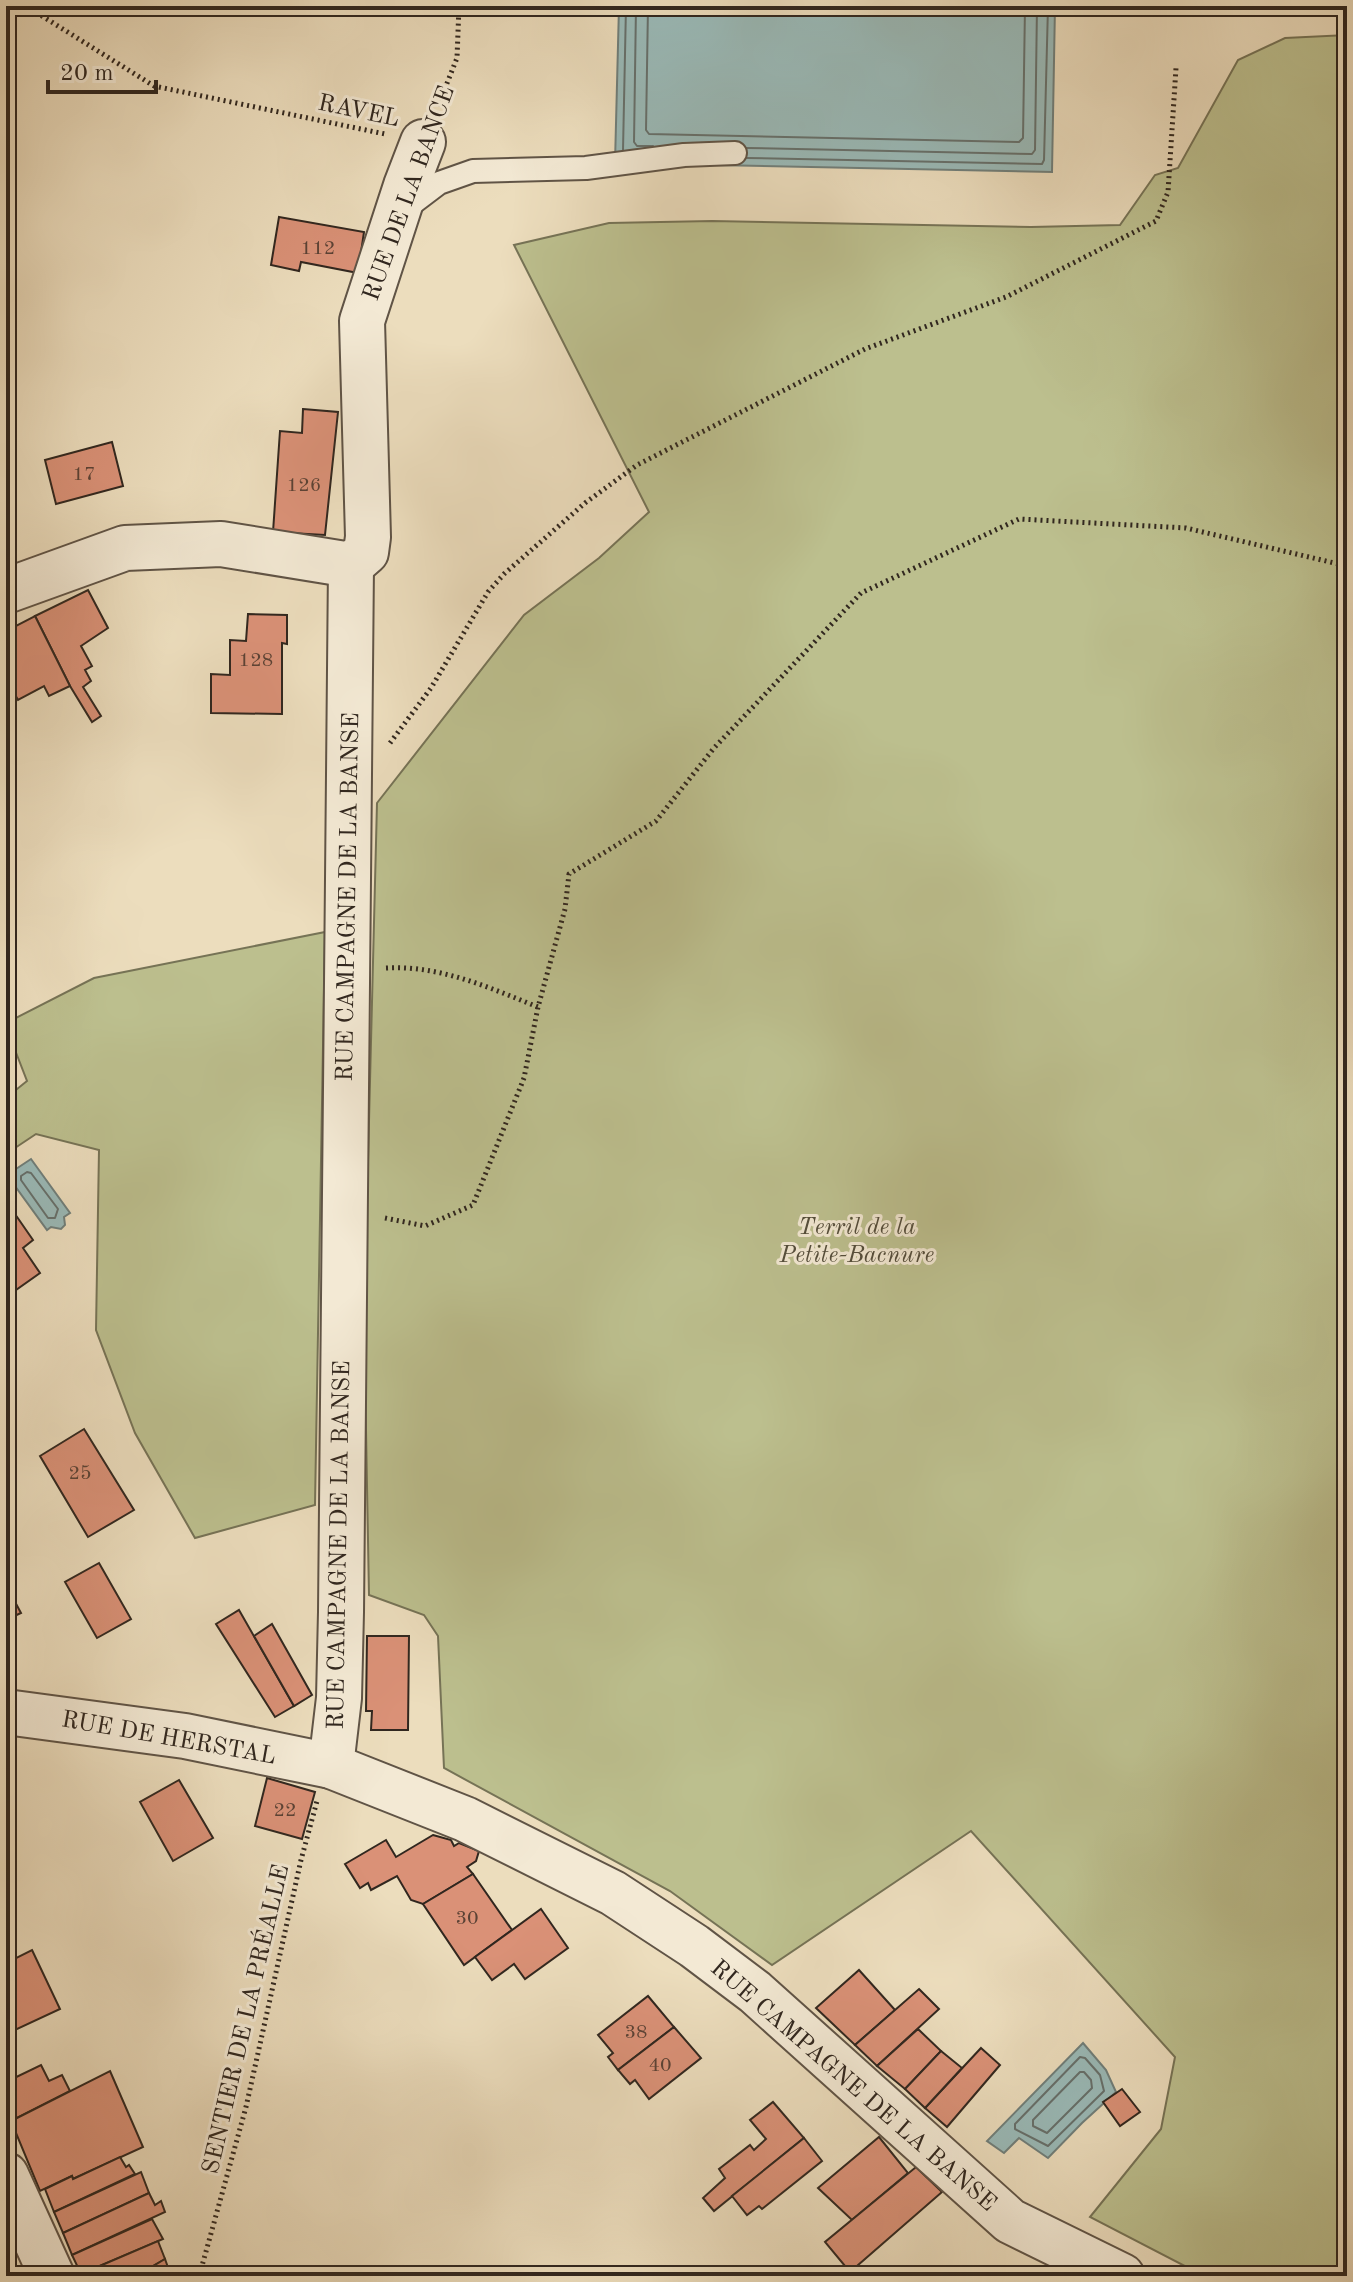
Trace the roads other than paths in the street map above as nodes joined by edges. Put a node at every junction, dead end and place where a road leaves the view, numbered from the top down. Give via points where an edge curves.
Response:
1 (423, 142) road end
2 (735, 153) dead end
3 (398, 214) junction
4 (351, 565) junction
5 (6, 591) edge
6 (6, 1712) edge
7 (331, 1766) junction
8 (6, 2175) edge
9 (52, 2276) edge
10 (1122, 2276) edge

1 - 3 street, RUE DE LA BANCE
2 - 3 lane via 586,168 473,171 439,183
3 - 4 street, RUE DE LA BANCE via 362,321 368,537 366,552
4 - 5 street via 221,544 125,548
4 - 7 street, RUE CAMPAGNE DE LA BANSE via 339,1698
6 - 7 street, RUE DE HERSTAL via 185,1736
7 - 10 street, RUE CAMPAGNE DE LA BANSE via 465,1819 613,1893 755,1992 1010,2221
8 - 9 street

